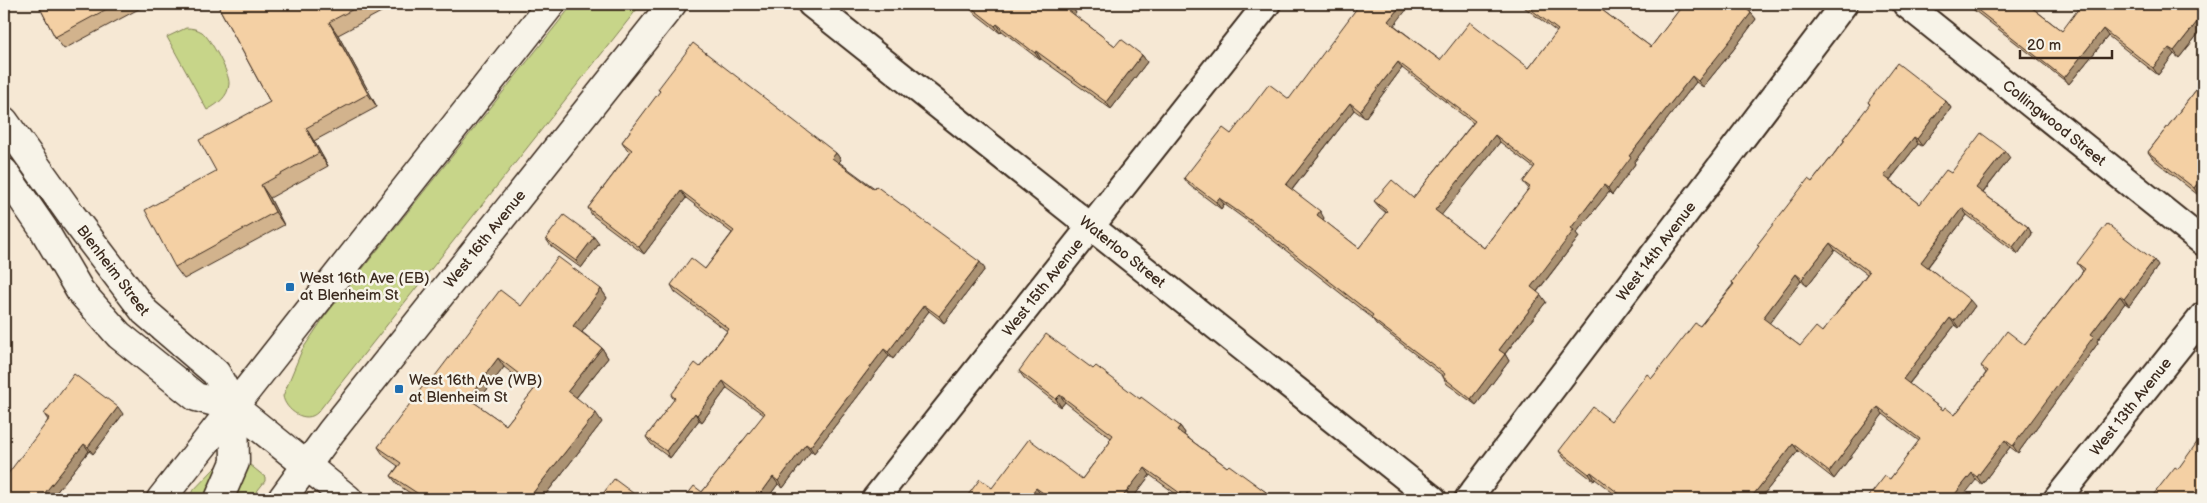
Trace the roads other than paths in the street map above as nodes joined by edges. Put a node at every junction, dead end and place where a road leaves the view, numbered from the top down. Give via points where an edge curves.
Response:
1 (551, 4) edge
2 (672, 4) edge
3 (811, 4) edge
4 (1267, 4) edge
5 (1844, 4) edge
6 (1906, 4) edge
7 (4, 121) edge
8 (27, 155) junction
9 (4, 171) edge
10 (1091, 226) junction
11 (2203, 242) edge
12 (2203, 316) edge
13 (234, 407) junction
14 (307, 466) junction
15 (161, 499) edge
16 (219, 499) edge
17 (282, 499) edge
18 (348, 499) edge
19 (875, 499) edge
20 (1433, 499) edge
21 (1468, 499) edge
22 (2057, 499) edge

1 - 13 main road
2 - 14 main road, West 16th Avenue
3 - 10 street, Waterloo Street
4 - 10 street, West 15th Avenue
5 - 21 street, West 14th Avenue
6 - 11 street, Collingwood Street
7 - 8 main road, Blenheim Street
8 - 9 street
8 - 13 main road, Blenheim Street via 145,312 216,372
9 - 13 main road, Blenheim Street via 80,291 119,335 196,397
10 - 19 street, West 15th Avenue
10 - 20 street, Waterloo Street
12 - 22 street, West 13th Avenue
13 - 14 main road, Blenheim Street
13 - 15 main road
13 - 16 main road via 236,462
14 - 17 main road, West 16th Avenue
14 - 18 main road, Blenheim Street

